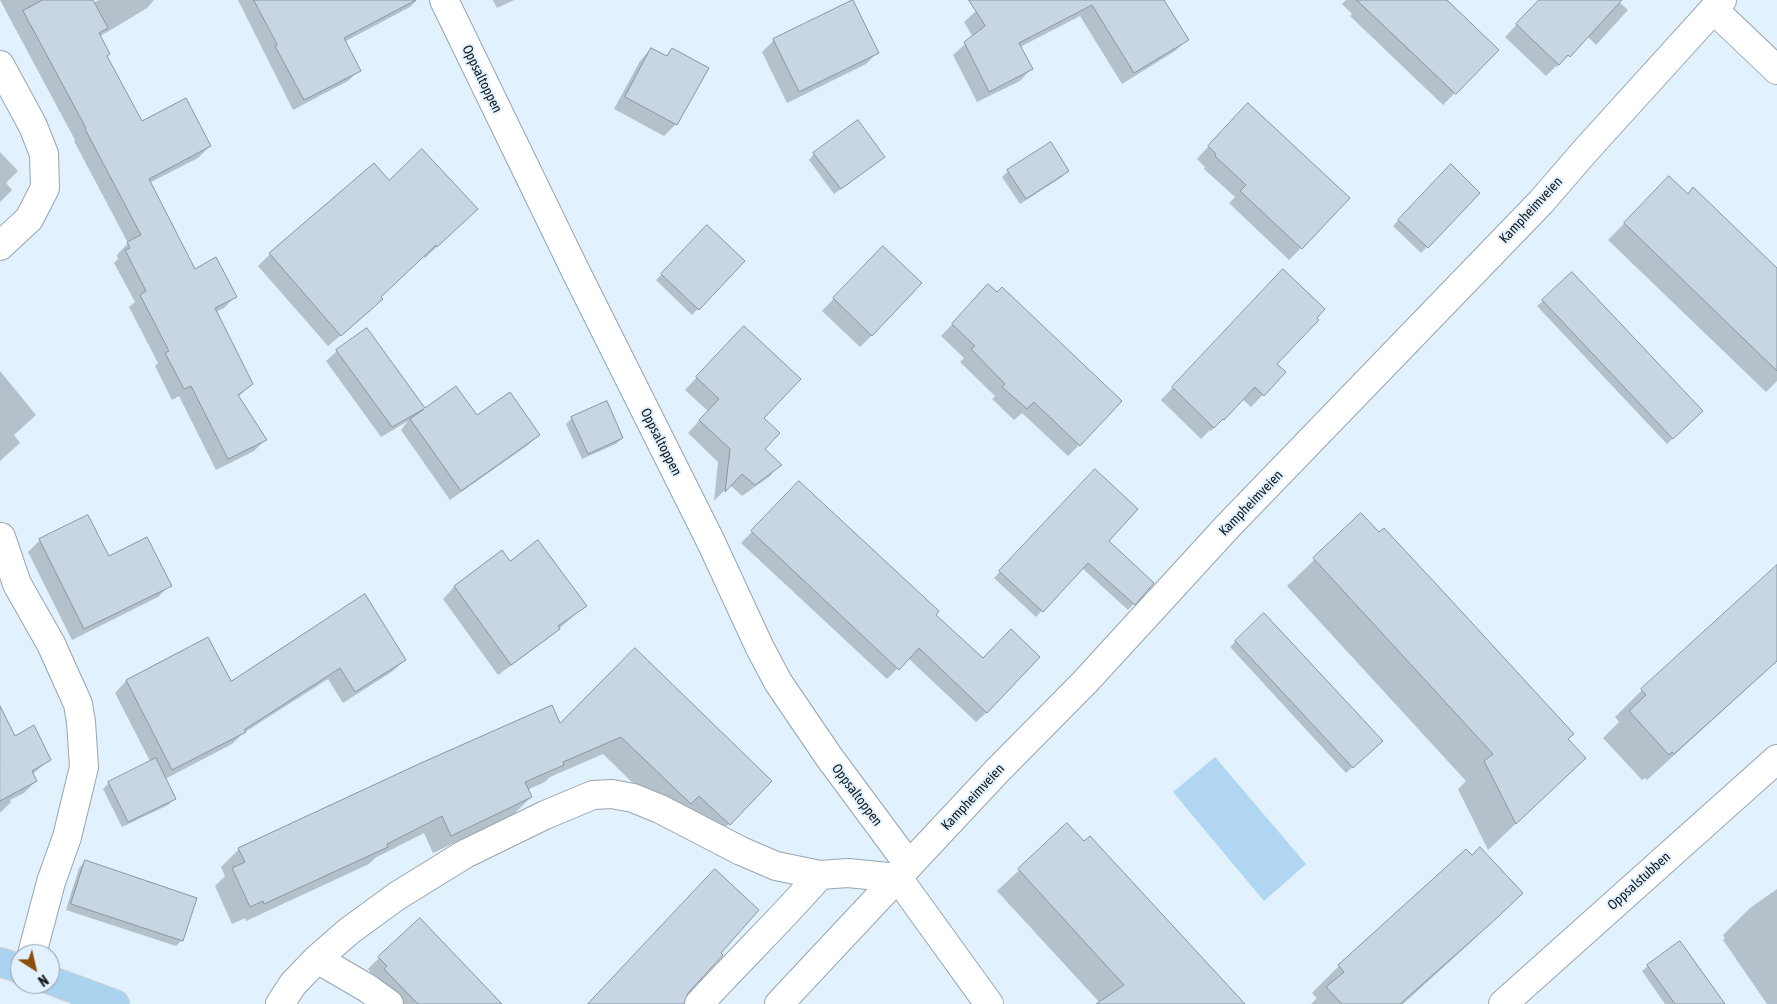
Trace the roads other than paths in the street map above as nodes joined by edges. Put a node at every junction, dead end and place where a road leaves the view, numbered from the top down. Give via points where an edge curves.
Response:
1 (444, 0) edge
2 (1718, 5) edge
3 (0, 65) edge
4 (1777, 70) edge
5 (0, 246) edge
6 (0, 537) edge
7 (1777, 759) edge
8 (904, 872) junction
9 (820, 875) junction
10 (35, 944) edge
11 (317, 959) junction
12 (60, 984) edge
13 (115, 1004) edge
14 (280, 1004) edge
15 (388, 1004) edge
16 (699, 1004) edge
17 (779, 1004) edge
18 (989, 1004) edge
19 (1503, 1004) edge

1 - 8 street, Oppsaltoppen via 760,648 778,682
2 - 4 street
2 - 8 street, Kampheimveien via 1541,202 1229,525
3 - 5 street via 33,126 44,154 45,188 29,219
6 - 10 street via 17,584 51,644 78,704 81,722 84,767
7 - 19 street, Oppsalstubben
8 - 9 street
8 - 17 street, Kampheimveien
8 - 18 street, Oppsaltoppen
9 - 11 street via 776,866 633,798 593,795 465,854 397,896
9 - 16 street
11 - 14 street via 293,984
11 - 15 street
12 - 13 main road

